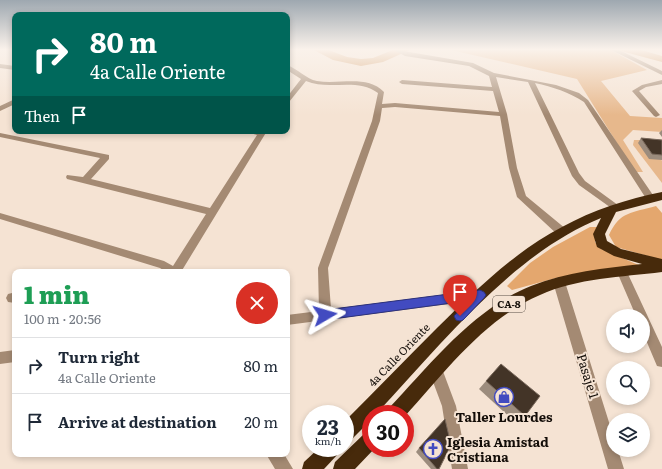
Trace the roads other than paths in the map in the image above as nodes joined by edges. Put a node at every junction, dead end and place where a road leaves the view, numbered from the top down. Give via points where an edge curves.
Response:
1 (293, 71) edge
2 (484, 71) edge
3 (492, 75) junction
4 (305, 78) junction
5 (402, 82) dead end
6 (531, 82) junction
7 (662, 82) edge
8 (654, 83) junction
9 (662, 87) edge
10 (290, 88) edge
11 (297, 89) junction
12 (496, 89) junction
13 (290, 97) edge
14 (12, 103) edge
15 (379, 106) junction
16 (0, 109) edge
17 (503, 114) junction
18 (656, 115) dead end
19 (262, 134) edge
20 (0, 135) edge
21 (70, 176) dead end
22 (85, 181) junction
23 (662, 196) edge
24 (650, 198) junction
25 (614, 209) junction
26 (212, 212) junction
27 (0, 216) edge
28 (562, 232) junction
29 (662, 265) edge
30 (170, 269) edge
31 (176, 269) edge
32 (622, 272) junction
33 (559, 282) junction
34 (480, 295) junction
35 (639, 309) edge
36 (325, 315) junction
37 (290, 320) edge
38 (650, 334) edge
39 (12, 356) edge
40 (0, 358) edge
41 (662, 361) edge
42 (436, 371) junction
43 (404, 405) edge
44 (354, 425) edge
45 (362, 448) edge
46 (276, 457) edge
47 (323, 457) edge
48 (285, 469) edge
49 (311, 469) edge
50 (342, 469) edge
51 (460, 469) edge
52 (616, 469) edge

1 - 4 street
2 - 3 street
3 - 6 street
3 - 12 street
4 - 11 street
4 - 15 street via 317,83 366,85 376,88 380,92
5 - 12 street
6 - 24 street via 560,88 586,101
6 - 25 street via 575,174 582,183
7 - 8 street
8 - 9 street
8 - 18 street via 639,87 635,91
10 - 11 street
11 - 13 street
12 - 17 street
14 - 16 street
15 - 17 street via 395,105
15 - 36 street via 376,121 323,268
17 - 28 street via 522,197
19 - 26 street
20 - 22 street via 106,157
21 - 22 street
22 - 26 street
23 - 24 highway, 4a Calle Oriente / CA-8
24 - 25 highway, 4a Calle Oriente / CA-8
25 - 28 highway, 4a Calle Oriente / CA-8
25 - 29 highway via 599,234 601,244 623,255
26 - 31 street
27 - 30 street via 164,265
28 - 34 highway, 4a Calle Oriente / CA-8 via 522,260
29 - 32 highway, CA-8
32 - 33 highway, CA-8
32 - 35 street
33 - 42 highway, CA-8 via 535,290 500,310 478,328
33 - 52 street, Pasaje 1
34 - 36 street
34 - 44 highway, 4a Calle Oriente / CA-8
36 - 37 street
38 - 41 street
39 - 40 street
42 - 43 highway, CA-8
42 - 51 street via 449,406
45 - 50 highway
46 - 48 street
47 - 49 highway

